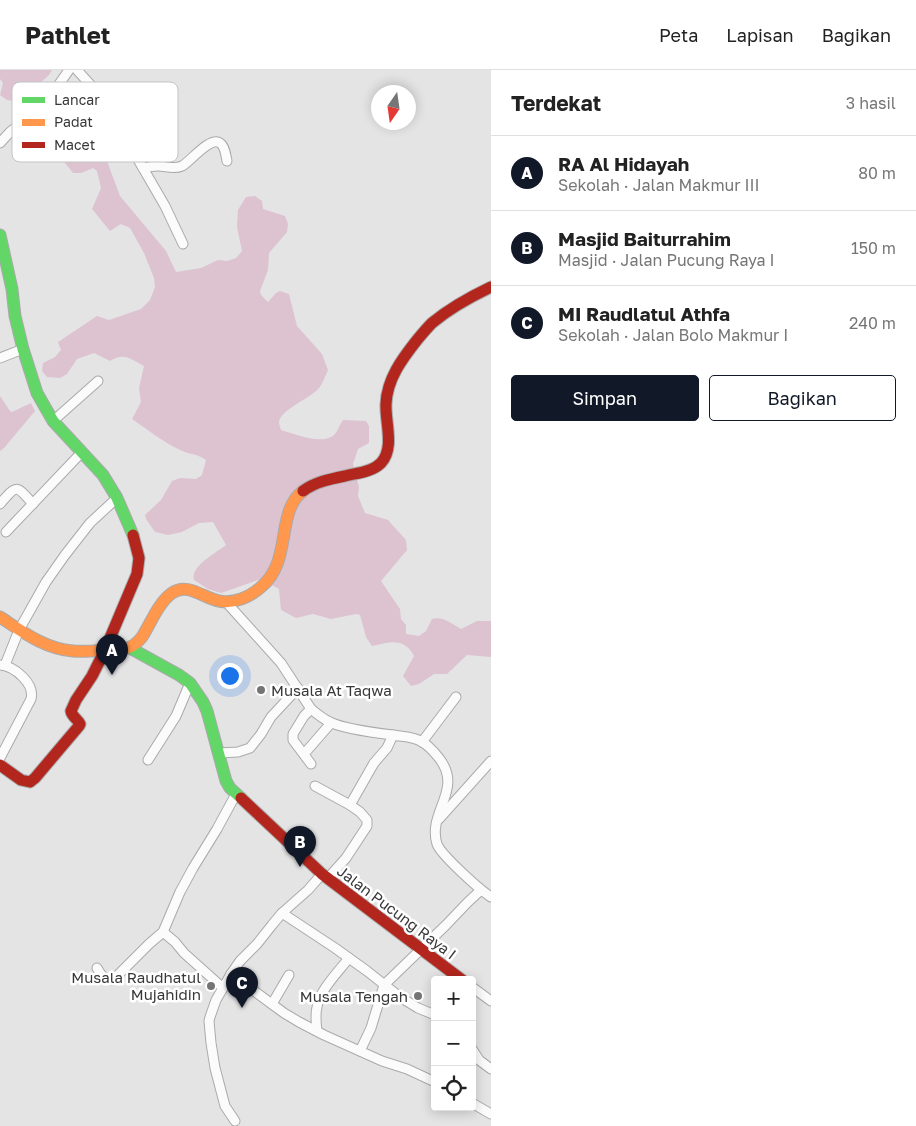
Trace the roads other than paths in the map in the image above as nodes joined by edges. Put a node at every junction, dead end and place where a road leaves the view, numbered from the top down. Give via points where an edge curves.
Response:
1 (69, 70) edge
2 (77, 70) edge
3 (61, 82) edge
4 (88, 82) edge
5 (12, 130) edge
6 (0, 143) edge
7 (227, 161) dead end
8 (140, 162) edge
9 (143, 168) junction
10 (0, 235) edge
11 (183, 244) dead end
12 (491, 287) edge
13 (23, 349) junction
14 (0, 358) edge
15 (98, 381) dead end
16 (53, 422) junction
17 (82, 452) junction
18 (117, 498) junction
19 (0, 504) edge
20 (33, 504) junction
21 (6, 532) dead end
22 (226, 602) junction
23 (0, 617) edge
24 (19, 630) junction
25 (130, 648) junction
26 (105, 650) junction
27 (3, 665) edge
28 (190, 684) junction
29 (298, 688) junction
30 (456, 697) dead end
31 (311, 710) junction
32 (331, 723) junction
33 (393, 735) junction
34 (422, 742) junction
35 (219, 754) junction
36 (304, 754) junction
37 (0, 758) edge
38 (148, 760) dead end
39 (491, 761) edge
40 (311, 764) dead end
41 (0, 765) edge
42 (315, 786) dead end
43 (236, 794) junction
44 (350, 805) junction
45 (437, 821) junction
46 (325, 876) junction
47 (481, 890) junction
48 (491, 897) edge
49 (282, 914) junction
50 (163, 932) junction
51 (421, 950) junction
52 (348, 958) junction
53 (97, 968) dead end
54 (231, 974) junction
55 (289, 976) dead end
56 (457, 976) edge
57 (384, 985) junction
58 (223, 988) junction
59 (476, 990) edge
60 (491, 1001) edge
61 (272, 1004) junction
62 (431, 1014) edge
63 (317, 1031) junction
64 (360, 1051) junction
65 (476, 1055) edge
66 (491, 1069) edge
67 (431, 1080) edge
68 (476, 1105) edge
69 (491, 1114) edge
70 (235, 1121) dead end

1 - 3 street
2 - 4 street
5 - 6 street
7 - 9 street via 223,145 216,142 180,167
8 - 9 street
9 - 11 street
10 - 13 street
12 - 22 street via 431,323 405,354 388,391 389,438 382,463 372,469 323,480 299,494 291,506 277,571 261,588 238,600
13 - 14 street
13 - 16 street via 37,392
15 - 16 street
16 - 17 street
17 - 18 street via 103,475
17 - 20 street
18 - 24 street via 90,523 65,555
18 - 26 street via 139,558 130,595
19 - 20 street via 16,489
20 - 21 street
22 - 25 street via 180,589 164,601 152,622
22 - 29 street via 281,663
23 - 24 street
24 - 26 street via 60,650
24 - 27 street
25 - 26 street
25 - 28 street, Jalan Pucung Raya I
26 - 41 street via 70,711 79,721 79,726 34,778 30,782 22,780
27 - 37 street via 21,676 32,694
28 - 35 street, Jalan Pucung Raya I via 207,711
28 - 38 street via 176,716
29 - 31 street
29 - 35 street via 279,707 250,748
30 - 34 street
31 - 32 street
31 - 36 street via 292,734
32 - 33 street
32 - 36 street
33 - 34 street
33 - 44 street
34 - 45 street via 439,758 448,774 446,794
35 - 43 street, Jalan Pucung Raya I via 226,782
36 - 40 street
39 - 45 street
42 - 44 street
43 - 46 street, Jalan Pucung Raya I
43 - 50 street via 180,892
44 - 46 street via 368,820 367,826 346,858
45 - 47 street via 438,847
46 - 49 street
46 - 51 street, Jalan Pucung Raya I
47 - 48 street
47 - 51 street
49 - 52 street
49 - 54 street
50 - 53 street via 114,980 106,979
50 - 58 street
51 - 56 street, Jalan Pucung Raya I
51 - 57 street
52 - 57 street
52 - 63 street via 318,1001
54 - 58 street
54 - 61 street
55 - 61 street
57 - 62 street
57 - 64 street
58 - 70 street via 209,1021 224,1106
59 - 60 street
61 - 63 street
63 - 64 street
64 - 67 street
65 - 66 street
68 - 69 street

